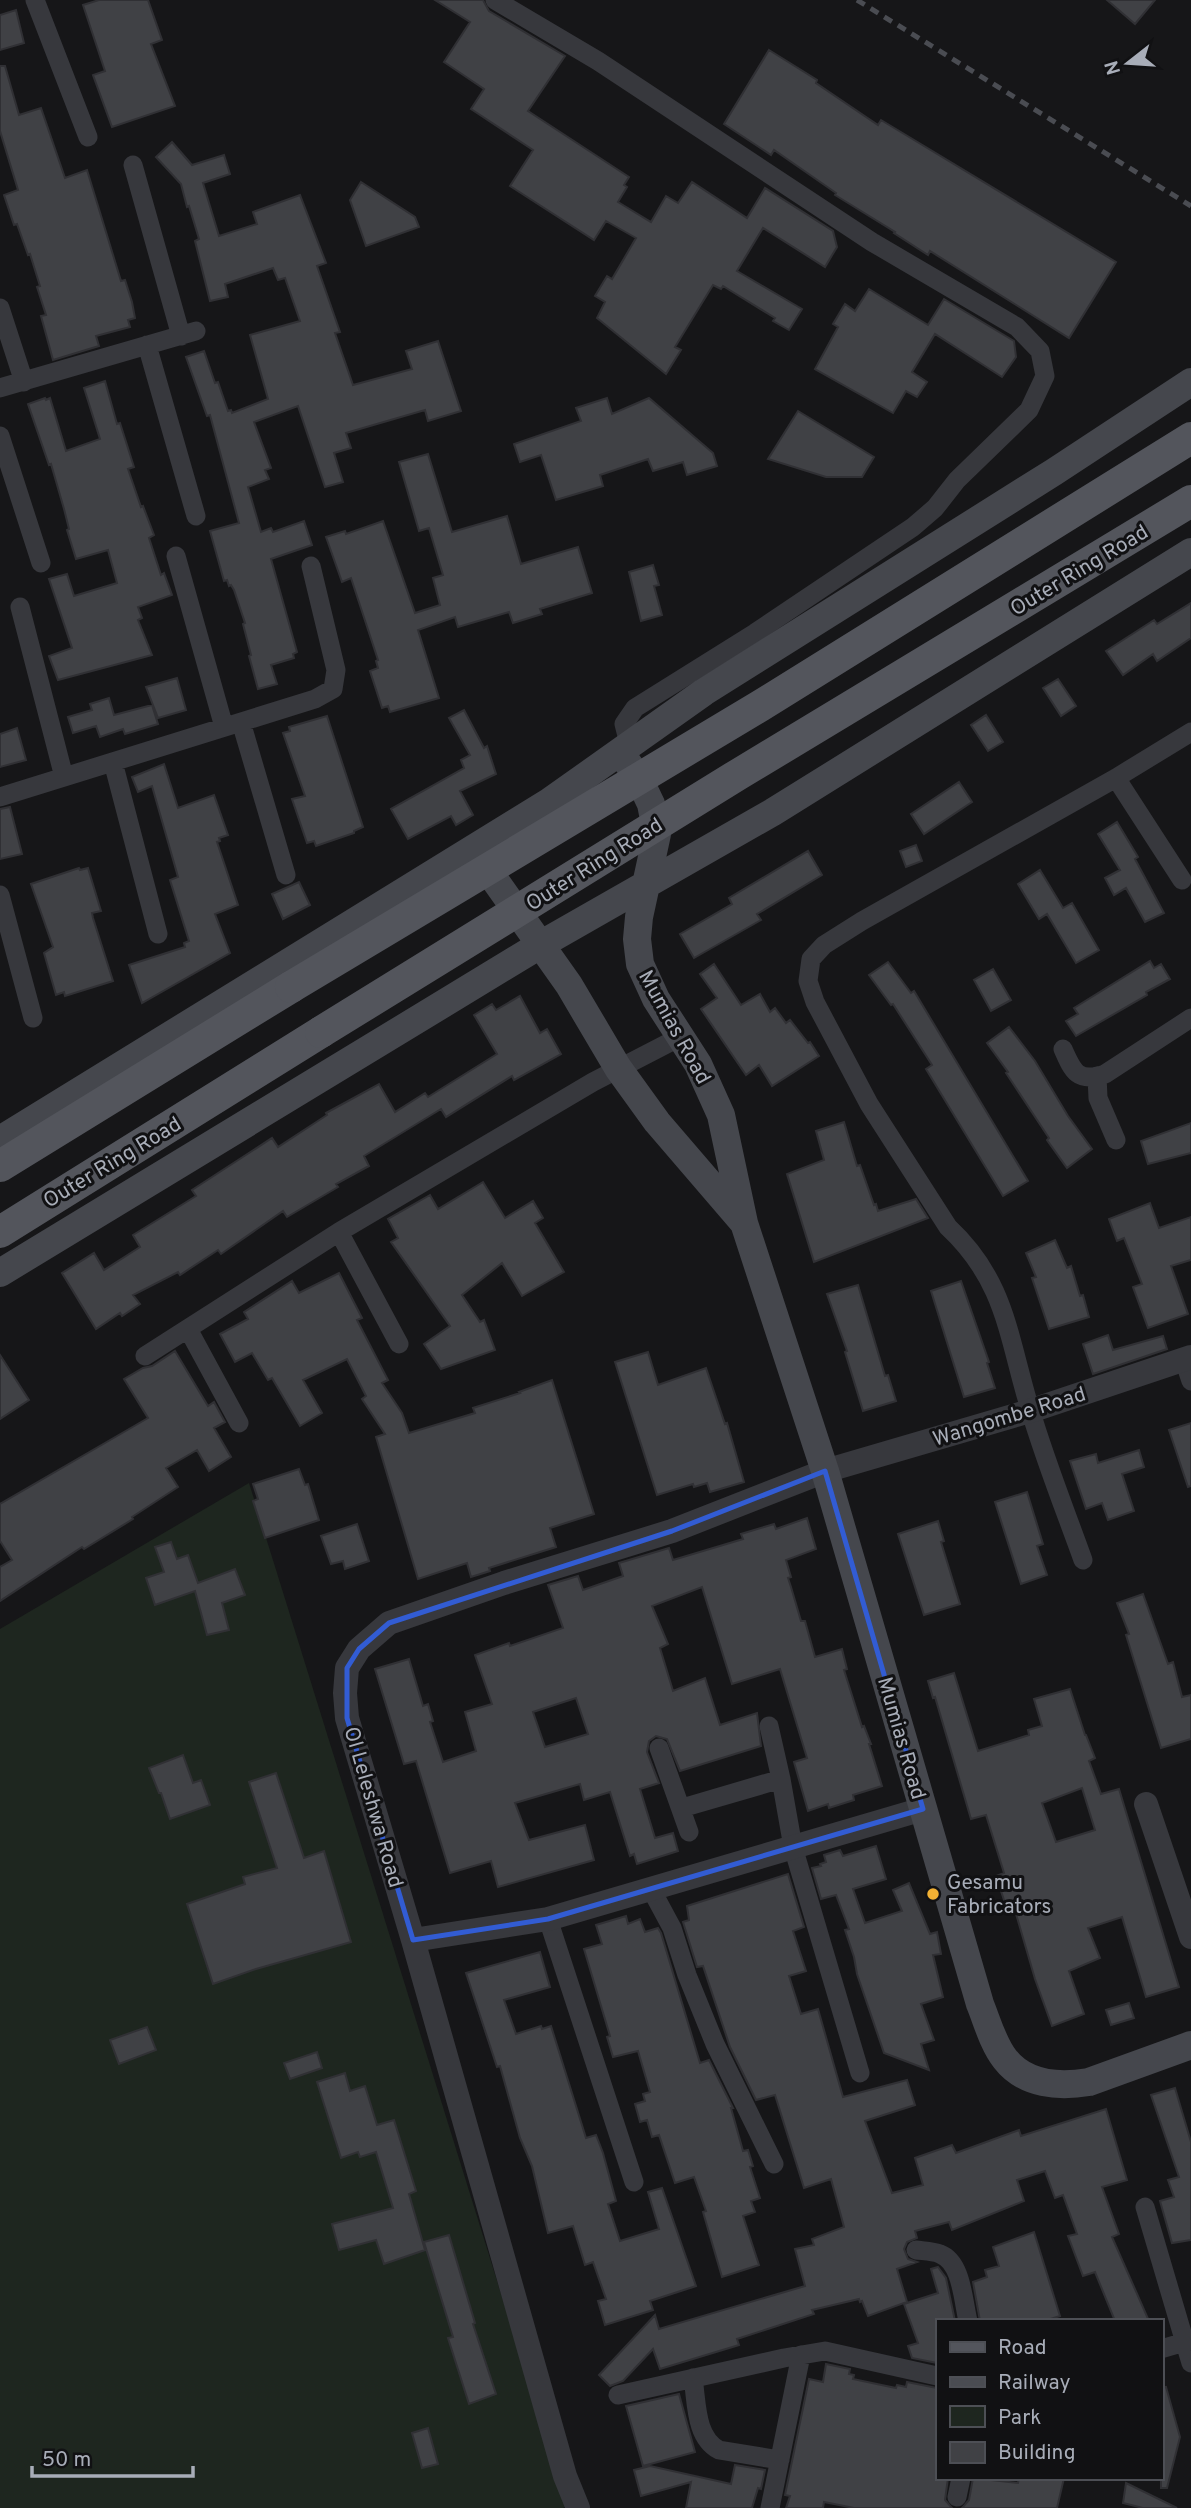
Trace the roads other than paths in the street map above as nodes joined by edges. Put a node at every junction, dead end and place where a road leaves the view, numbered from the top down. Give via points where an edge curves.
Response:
1 (35, 0) edge
2 (495, 0) edge
3 (88, 137) dead end
4 (132, 164) dead end
5 (0, 308) edge
6 (147, 345) junction
7 (24, 382) junction
8 (1191, 382) edge
9 (0, 388) edge
10 (0, 436) edge
11 (1191, 438) edge
12 (1191, 501) edge
13 (196, 516) dead end
14 (1191, 552) edge
15 (176, 556) dead end
16 (41, 563) dead end
17 (311, 566) dead end
18 (20, 607) dead end
19 (232, 724) junction
20 (1191, 732) edge
21 (633, 743) junction
22 (113, 762) junction
23 (64, 777) junction
24 (1116, 778) junction
25 (0, 797) edge
26 (470, 851) junction
27 (286, 875) dead end
28 (1182, 880) dead end
29 (646, 884) junction
30 (0, 895) edge
31 (158, 934) dead end
32 (541, 945) junction
33 (33, 1018) dead end
34 (1191, 1018) edge
35 (680, 1037) junction
36 (1063, 1049) dead end
37 (618, 1068) junction
38 (1097, 1076) junction
39 (4, 1137) edge
40 (1115, 1140) dead end
41 (0, 1166) edge
42 (744, 1223) junction
43 (0, 1232) edge
44 (339, 1232) junction
45 (0, 1273) edge
46 (188, 1329) junction
47 (399, 1344) dead end
48 (145, 1356) dead end
49 (1189, 1366) edge
50 (1030, 1411) junction
51 (239, 1423) dead end
52 (825, 1471) junction
53 (1083, 1560) dead end
54 (769, 1726) dead end
55 (659, 1748) dead end
56 (781, 1779) junction
57 (1146, 1804) dead end
58 (682, 1808) junction
59 (923, 1809) junction
60 (689, 1832) dead end
61 (793, 1847) junction
62 (652, 1889) junction
63 (548, 1919) junction
64 (1191, 1937) edge
65 (413, 1940) junction
66 (1191, 2045) edge
67 (860, 2073) dead end
68 (774, 2164) dead end
69 (634, 2182) dead end
70 (1145, 2207) dead end
71 (916, 2250) dead end
72 (968, 2319) edge
73 (1187, 2341) edge
74 (1163, 2348) edge
75 (801, 2355) junction
76 (1191, 2363) edge
77 (936, 2376) edge
78 (693, 2378) junction
79 (618, 2395) dead end
80 (780, 2460) junction
81 (578, 2508) edge
82 (771, 2508) edge

1 - 3 street
2 - 21 street via 598,61 872,242 1017,327 1040,351 1045,376 1029,410 914,527 635,708 624,724
4 - 6 street via 188,333
5 - 7 street
6 - 7 street
6 - 13 street
7 - 9 street
8 - 21 main road via 704,692
10 - 16 street
11 - 41 main road, bridge via 760,706
12 - 43 main road, Outer Ring Road, bridge via 728,781
14 - 29 main road, Outer Ring Road via 773,812
15 - 19 street
17 - 19 street via 336,670 333,689 316,699
18 - 23 street
19 - 22 street
19 - 27 street
20 - 24 street
21 - 26 main road
21 - 29 main road, Mumias Road via 657,834
22 - 23 street
22 - 31 street
23 - 25 street
24 - 28 street
24 - 50 street via 824,945 811,959 808,981 869,1104 948,1227 984,1268 1000,1300
26 - 32 main road, Mumias Road
26 - 39 main road
29 - 32 main road, Outer Ring Road
29 - 35 main road, Mumias Road via 637,939 640,964
30 - 33 street
32 - 37 main road, Mumias Road
32 - 45 main road, Outer Ring Road
34 - 38 street
35 - 37 street
35 - 42 main road, Mumias Road via 721,1115
36 - 38 street via 1072,1069 1082,1077
37 - 42 main road, Mumias Road via 657,1122
37 - 44 street
38 - 40 street via 1098,1098
42 - 52 main road, Mumias Road
44 - 46 street
44 - 47 street
46 - 48 street
46 - 51 street
49 - 50 street, Wangombe Road
50 - 52 street, Wangombe Road
50 - 53 street
52 - 59 main road, Mumias Road
52 - 65 street, Ol Leleshwa Road via 672,1531 389,1623 359,1649 347,1668 347,1718
54 - 56 street
55 - 58 street
56 - 58 street
56 - 61 street
57 - 64 street
58 - 60 street
59 - 61 street
59 - 66 main road, Mumias Road via 980,2004 1004,2058 1017,2071 1043,2082 1072,2085
61 - 62 street
61 - 67 street
62 - 63 street
62 - 68 street via 672,1928 715,2044
63 - 65 street
63 - 69 street
65 - 81 street, Ol Leleshwa Road via 565,2476
70 - 73 street
71 - 72 street via 940,2254 956,2268
73 - 74 street
73 - 76 street
75 - 77 street via 825,2351
75 - 78 street
75 - 80 street
78 - 79 street
78 - 80 street via 699,2419 711,2446
80 - 82 street

